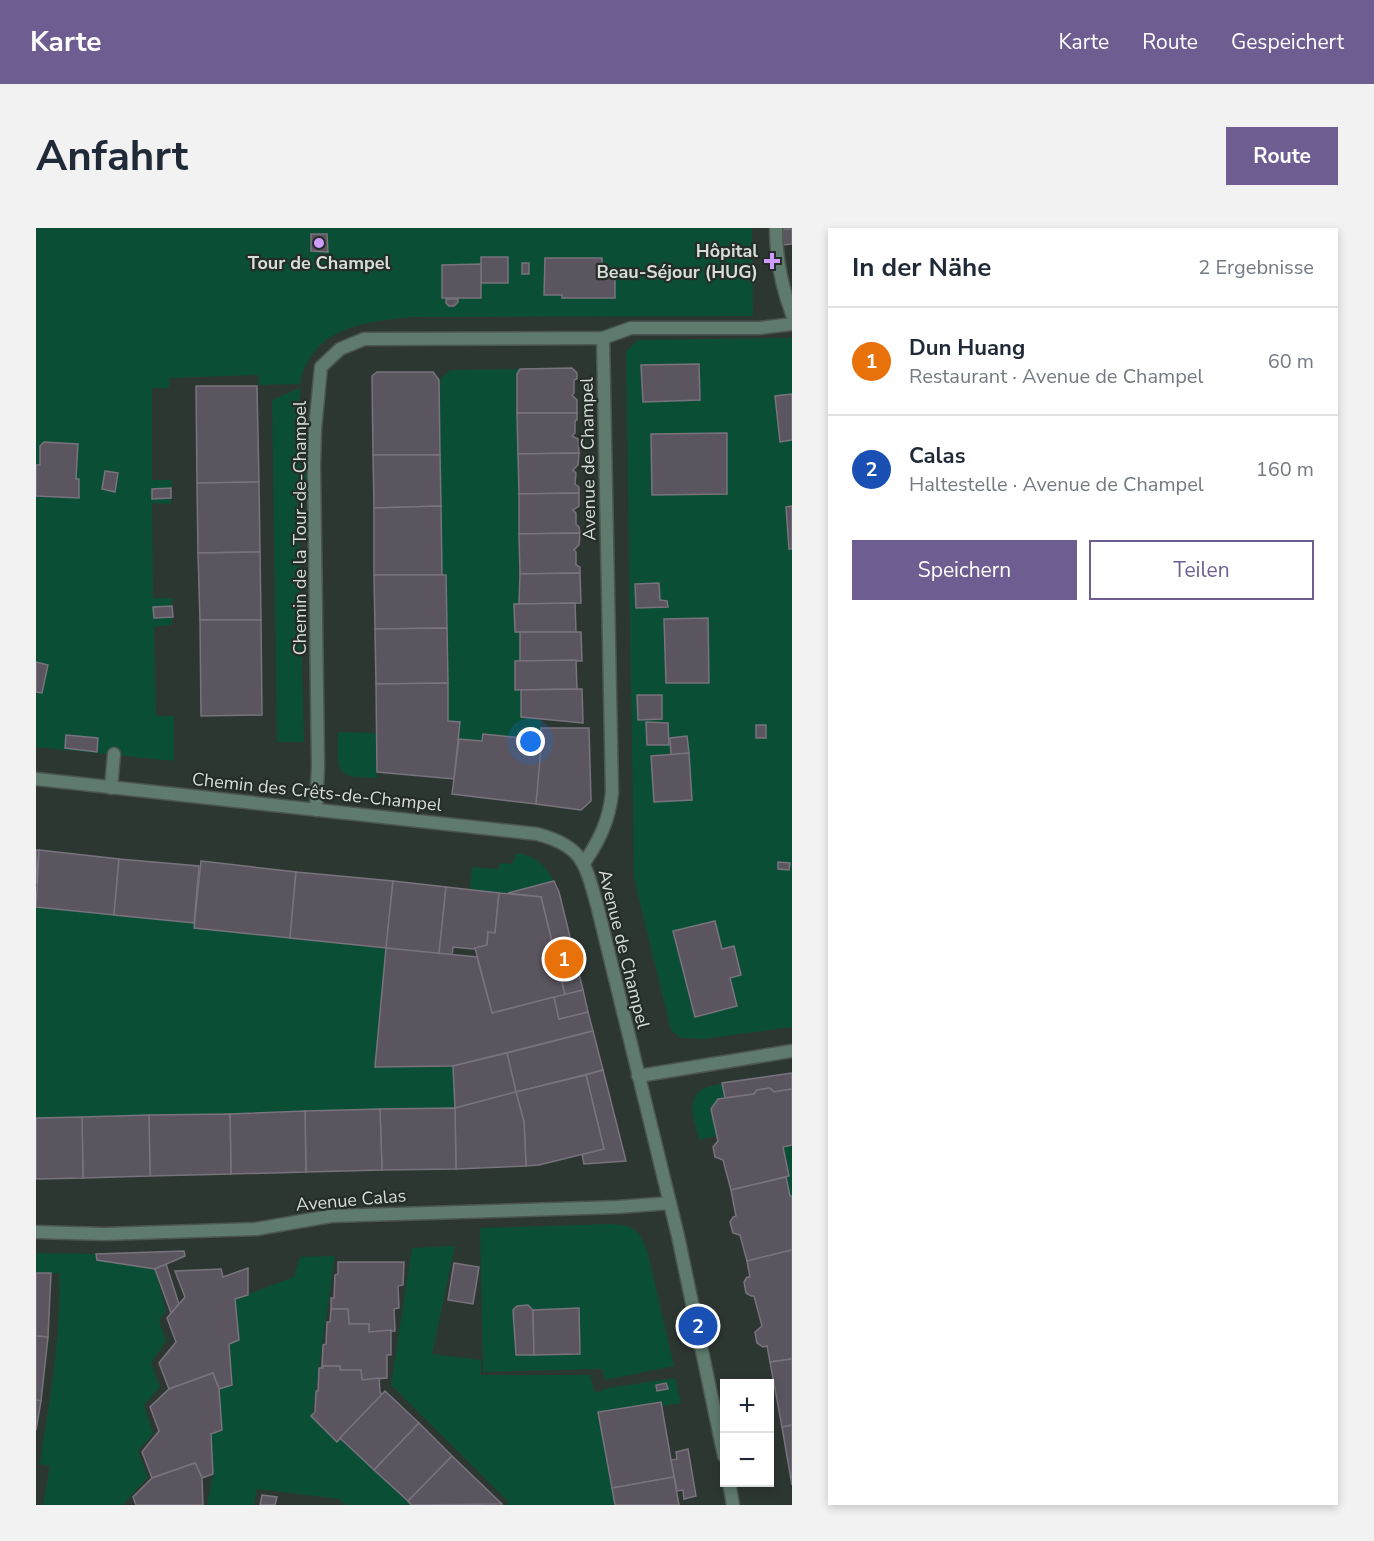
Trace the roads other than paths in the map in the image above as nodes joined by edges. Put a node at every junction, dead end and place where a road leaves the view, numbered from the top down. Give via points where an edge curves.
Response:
1 (776, 228) edge
2 (792, 314) edge
3 (792, 324) edge
4 (603, 338) junction
5 (114, 754) dead end
6 (36, 779) edge
7 (111, 788) junction
8 (316, 810) junction
9 (584, 863) junction
10 (792, 1051) edge
11 (638, 1076) junction
12 (670, 1203) junction
13 (36, 1232) edge
14 (720, 1436) edge
15 (730, 1487) edge
16 (733, 1505) edge

1 - 2 street via 776,257
3 - 4 street, Chemin de la Tour-de-Champel via 760,328 631,328
4 - 8 street, Chemin de la Tour-de-Champel via 364,339 340,349 321,367 314,465
4 - 9 street, Avenue de Champel via 612,793 606,824
5 - 7 street
6 - 7 street, Chemin des Crêts-de-Champel
7 - 8 street, Chemin des Crêts-de-Champel
8 - 9 street, Chemin des Crêts-de-Champel via 537,834 558,839
9 - 11 street, Avenue de Champel
10 - 11 street
11 - 12 street, Avenue de Champel
12 - 13 street, Avenue Calas via 331,1216 256,1229
12 - 14 street, Avenue de Champel
15 - 16 street

